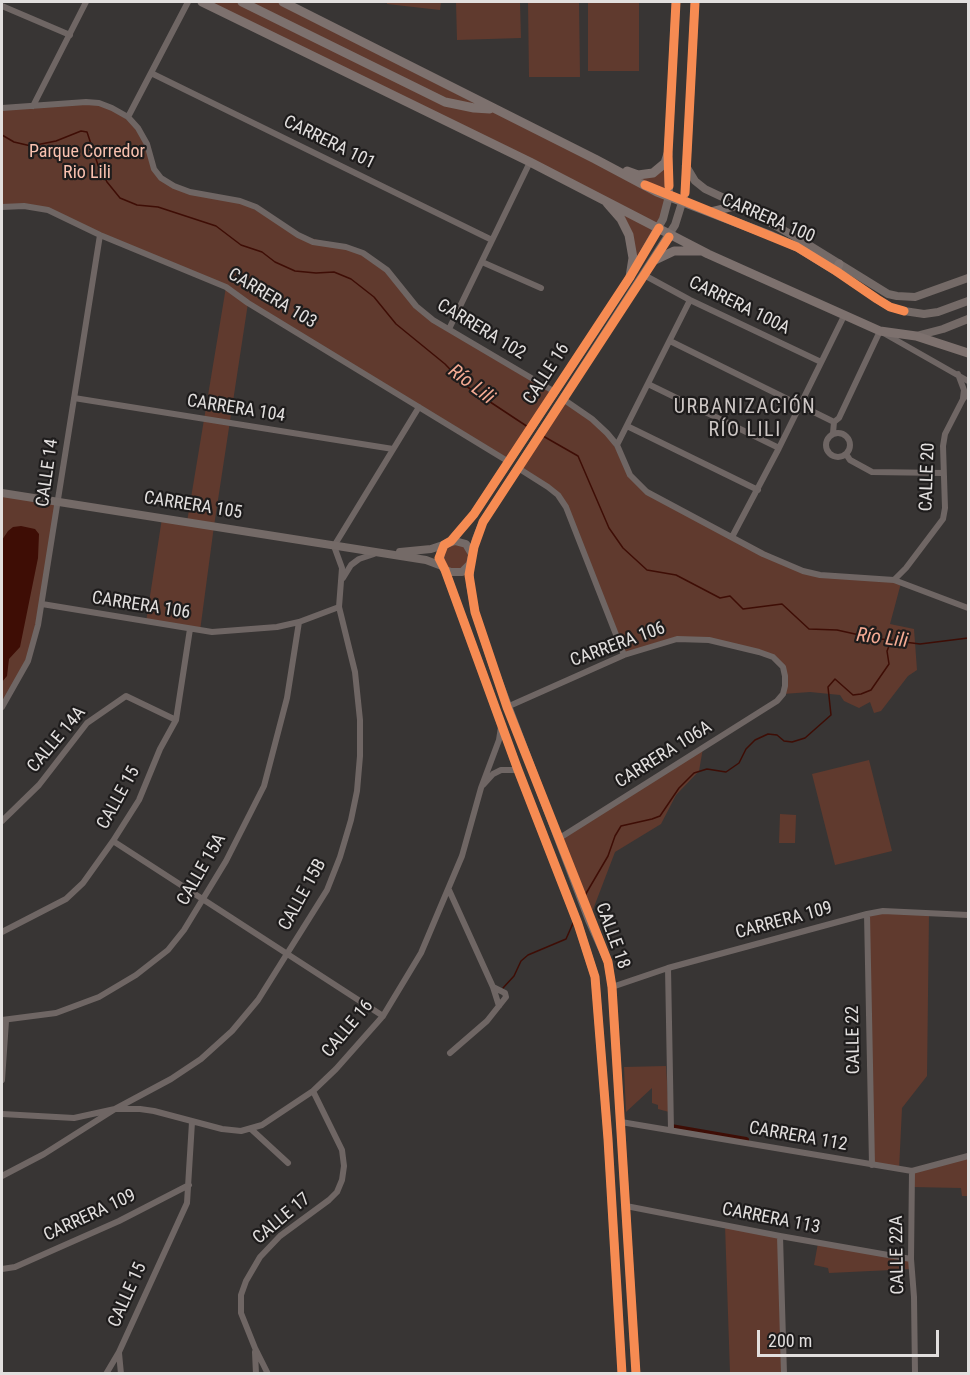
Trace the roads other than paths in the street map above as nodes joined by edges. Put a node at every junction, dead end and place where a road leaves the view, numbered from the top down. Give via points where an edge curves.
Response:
1 (86, 2) edge
2 (188, 2) edge
3 (202, 2) edge
4 (242, 2) edge
5 (283, 2) edge
6 (676, 2) edge
7 (695, 2) edge
8 (2, 6) edge
9 (70, 35) junction
10 (152, 73) junction
11 (33, 106) junction
12 (2, 108) edge
13 (496, 109) junction
14 (128, 117) junction
15 (669, 154) junction
16 (595, 159) junction
17 (530, 162) junction
18 (686, 166) junction
19 (669, 196) junction
20 (601, 197) junction
21 (683, 202) junction
22 (739, 205) junction
23 (2, 207) edge
24 (710, 212) junction
25 (659, 228) junction
26 (670, 234) junction
27 (100, 235) junction
28 (492, 240) junction
29 (708, 254) junction
30 (653, 261) junction
31 (482, 262) junction
32 (838, 267) junction
33 (644, 275) junction
34 (630, 277) junction
35 (969, 278) edge
36 (541, 288) dead end
37 (690, 300) junction
38 (969, 301) edge
39 (844, 316) junction
40 (969, 319) edge
41 (449, 329) junction
42 (880, 331) junction
43 (916, 336) junction
44 (670, 341) junction
45 (969, 353) edge
46 (820, 362) junction
47 (958, 374) junction
48 (969, 381) edge
49 (648, 384) junction
50 (555, 392) junction
51 (969, 393) edge
52 (74, 398) junction
53 (563, 399) junction
54 (963, 399) junction
55 (799, 405) junction
56 (420, 406) junction
57 (834, 422) junction
58 (627, 426) junction
59 (833, 433) junction
60 (617, 445) junction
61 (779, 448) junction
62 (393, 449) junction
63 (846, 454) junction
64 (509, 462) junction
65 (518, 468) junction
66 (943, 473) junction
67 (758, 490) junction
68 (2, 493) edge
69 (59, 502) junction
70 (732, 537) junction
71 (449, 542) junction
72 (334, 546) junction
73 (378, 552) junction
74 (471, 561) junction
75 (444, 568) junction
76 (894, 580) junction
77 (342, 581) junction
78 (42, 604) junction
79 (339, 607) junction
80 (969, 608) edge
81 (299, 622) junction
82 (190, 629) junction
83 (624, 655) junction
84 (783, 693) joint
85 (2, 707) edge
86 (507, 707) junction
87 (176, 720) junction
88 (502, 726) junction
89 (518, 770) junction
90 (481, 788) junction
91 (2, 822) edge
92 (558, 839) junction
93 (113, 841) junction
94 (449, 890) junction
95 (202, 900) junction
96 (867, 914) junction
97 (969, 915) edge
98 (2, 932) edge
99 (286, 954) junction
100 (668, 968) junction
101 (612, 987) junction
102 (494, 988) junction
103 (497, 1002) junction
104 (383, 1016) junction
105 (4, 1020) edge
106 (450, 1053) dead end
107 (2, 1080) edge
108 (313, 1091) junction
109 (115, 1109) junction
110 (2, 1114) edge
111 (192, 1122) junction
112 (621, 1122) junction
113 (251, 1129) junction
114 (671, 1130) junction
115 (969, 1156) edge
116 (288, 1163) dead end
117 (872, 1165) junction
118 (912, 1171) junction
119 (2, 1176) edge
120 (189, 1185) junction
121 (626, 1206) junction
122 (780, 1236) junction
123 (911, 1259) junction
124 (2, 1269) edge
125 (255, 1348) junction
126 (119, 1352) junction
127 (106, 1374) edge
128 (122, 1374) edge
129 (256, 1374) edge
130 (268, 1374) edge
131 (622, 1374) edge
132 (636, 1374) edge
133 (784, 1374) edge
134 (915, 1374) edge

1 - 9 street
2 - 10 street
3 - 17 main road
4 - 13 main road via 445,102
5 - 13 main road, CARRERA 100
6 - 15 main road, CALLE 16
7 - 18 main road, CALLE 16
8 - 9 street
9 - 11 street
10 - 14 street
10 - 28 street, CARRERA 101
11 - 12 street, CARRERA 102
11 - 14 street, CARRERA 102 via 99,103
13 - 16 main road, CARRERA 100
14 - 41 street, CARRERA 102 via 147,144 154,169 161,178 190,192 256,207 313,242 363,253 387,270 416,306
15 - 16 main road via 661,167 645,175
15 - 19 main road, CALLE 16
16 - 19 main road, CARRERA 100
17 - 20 main road
17 - 28 street
18 - 21 main road, CALLE 16
18 - 22 main road, CARRERA 100 via 699,185
19 - 21 main road, CARRERA 100
19 - 25 main road, CALLE 16
20 - 25 main road
20 - 34 main road via 621,219 629,235 633,258
21 - 24 main road, CARRERA 100
21 - 26 main road, CALLE 16
22 - 24 main road
22 - 32 main road, CARRERA 100
23 - 27 street, CARRERA 103 via 48,210
24 - 32 main road, CARRERA 100
25 - 26 main road
25 - 34 main road, CALLE 16
26 - 29 main road
26 - 30 main road, CALLE 16
27 - 52 street, CALLE 14
27 - 56 street, CARRERA 103 via 226,287
28 - 31 street
29 - 30 main road via 682,249
29 - 39 main road
30 - 33 main road, CALLE 16
31 - 36 street
31 - 41 street
32 - 35 main road, CARRERA 100 via 897,296 920,296
32 - 38 main road, CARRERA 100 via 890,307 917,313 938,312
33 - 37 street, CARRERA 100A
33 - 53 main road, CALLE 16
34 - 50 main road, CALLE 16
37 - 44 street
37 - 46 street, CARRERA 100A
39 - 42 main road
39 - 46 street
40 - 43 main road
41 - 50 street, CARRERA 102
42 - 43 main road
42 - 47 street
42 - 57 street
43 - 45 main road
44 - 49 street
44 - 55 street
46 - 55 street
47 - 48 street
47 - 54 street
49 - 58 street
49 - 61 street
50 - 64 main road, CALLE 16
51 - 54 street, CALLE 20
52 - 62 street, CARRERA 104
52 - 69 street, CALLE 14
53 - 60 street via 592,418
53 - 65 main road, CALLE 16
54 - 66 street, CALLE 20 via 945,434
55 - 57 street
55 - 61 street
56 - 62 street
56 - 64 street, CARRERA 103
57 - 59 street
58 - 60 street
58 - 67 street
59 - 63 street via 848,438
59 - 63 street via 825,443 827,451 834,456
60 - 70 street via 630,475 647,492
61 - 67 street
62 - 72 street
63 - 66 street via 872,472
64 - 71 main road, CALLE 16 via 474,514
65 - 74 main road, CALLE 16 via 483,522
65 - 83 street via 553,491 566,507
66 - 76 street, CALLE 20 via 943,519
67 - 70 street
68 - 69 main road, CARRERA 105
69 - 72 main road, CARRERA 105
69 - 78 street, CALLE 14
70 - 76 street via 803,572
71 - 73 main road, CARRERA 105 via 418,551
71 - 74 main road via 466,544
71 - 75 main road via 440,553
72 - 73 main road, CARRERA 105
72 - 77 street, CALLE 15B
73 - 75 main road, CARRERA 105 via 426,560
73 - 77 street via 358,559
74 - 75 main road via 462,572 451,573
74 - 86 main road, CALLE 18 via 475,612
75 - 88 main road, CALLE 18
76 - 80 street
77 - 79 street, CALLE 15B
78 - 82 street, CARRERA 106
78 - 85 street, CALLE 14 via 28,661
79 - 81 street, CARRERA 106
79 - 99 street, CALLE 15B via 355,672 360,720 357,791 327,890
81 - 82 street, CARRERA 106 via 244,631
81 - 95 street, CALLE 15A via 287,698 264,786
82 - 87 street, CALLE 15
83 - 84 street, CARRERA 106 via 662,642 694,639 759,652 773,657 783,667
83 - 86 street, CARRERA 106
84 - 92 street, CARRERA 106A via 777,701
86 - 92 main road, CALLE 18
87 - 91 street, CALLE 14A via 126,696 87,723 39,785
87 - 93 street, CALLE 15 via 139,800
88 - 89 main road, CALLE 18
88 - 90 street, CALLE 16
89 - 90 street via 501,770
89 - 131 main road, CALLE 18 via 578,924 597,988
90 - 94 street, CALLE 16
92 - 101 main road, CALLE 18 via 608,962
93 - 95 street
93 - 98 street, CALLE 15 via 83,883 66,899
94 - 102 street
94 - 104 street, CALLE 16 via 421,953
95 - 99 street
95 - 105 street, CALLE 15A via 168,950 99,998 56,1013
96 - 97 street, CARRERA 109 via 883,911
96 - 100 street, CARRERA 109
96 - 117 street, CALLE 22
99 - 104 street
99 - 109 street, CALLE 15B via 258,1000 232,1031 171,1079
100 - 101 street, CARRERA 109
100 - 114 street
101 - 112 main road, CALLE 18
102 - 103 street
102 - 103 street via 506,997
103 - 106 street via 487,1021
104 - 108 street, CALLE 16
105 - 107 street
108 - 113 street, CALLE 16 via 280,1115
108 - 125 street, CALLE 17 via 342,1150 342,1180 329,1200 280,1236 260,1257 246,1281 241,1313
109 - 110 street via 74,1118
109 - 111 street, CALLE 16 via 154,1111
109 - 119 street
111 - 113 street, CALLE 16 via 222,1129
111 - 120 street, CALLE 15
112 - 114 street, CARRERA 112
112 - 121 main road, CALLE 18
113 - 116 street
114 - 117 street, CARRERA 112
115 - 118 street, CARRERA 112
117 - 118 street, CARRERA 112
118 - 123 street, CALLE 22A
120 - 124 street, CARRERA 109 via 119,1221 15,1267
120 - 126 street, CALLE 15 via 183,1215
121 - 122 street, CARRERA 113
121 - 132 main road, CALLE 18
122 - 123 street, CARRERA 113
122 - 133 street
123 - 134 street, CALLE 22A
125 - 129 street
125 - 130 street, CALLE 17
126 - 127 street, CALLE 15
126 - 128 street

